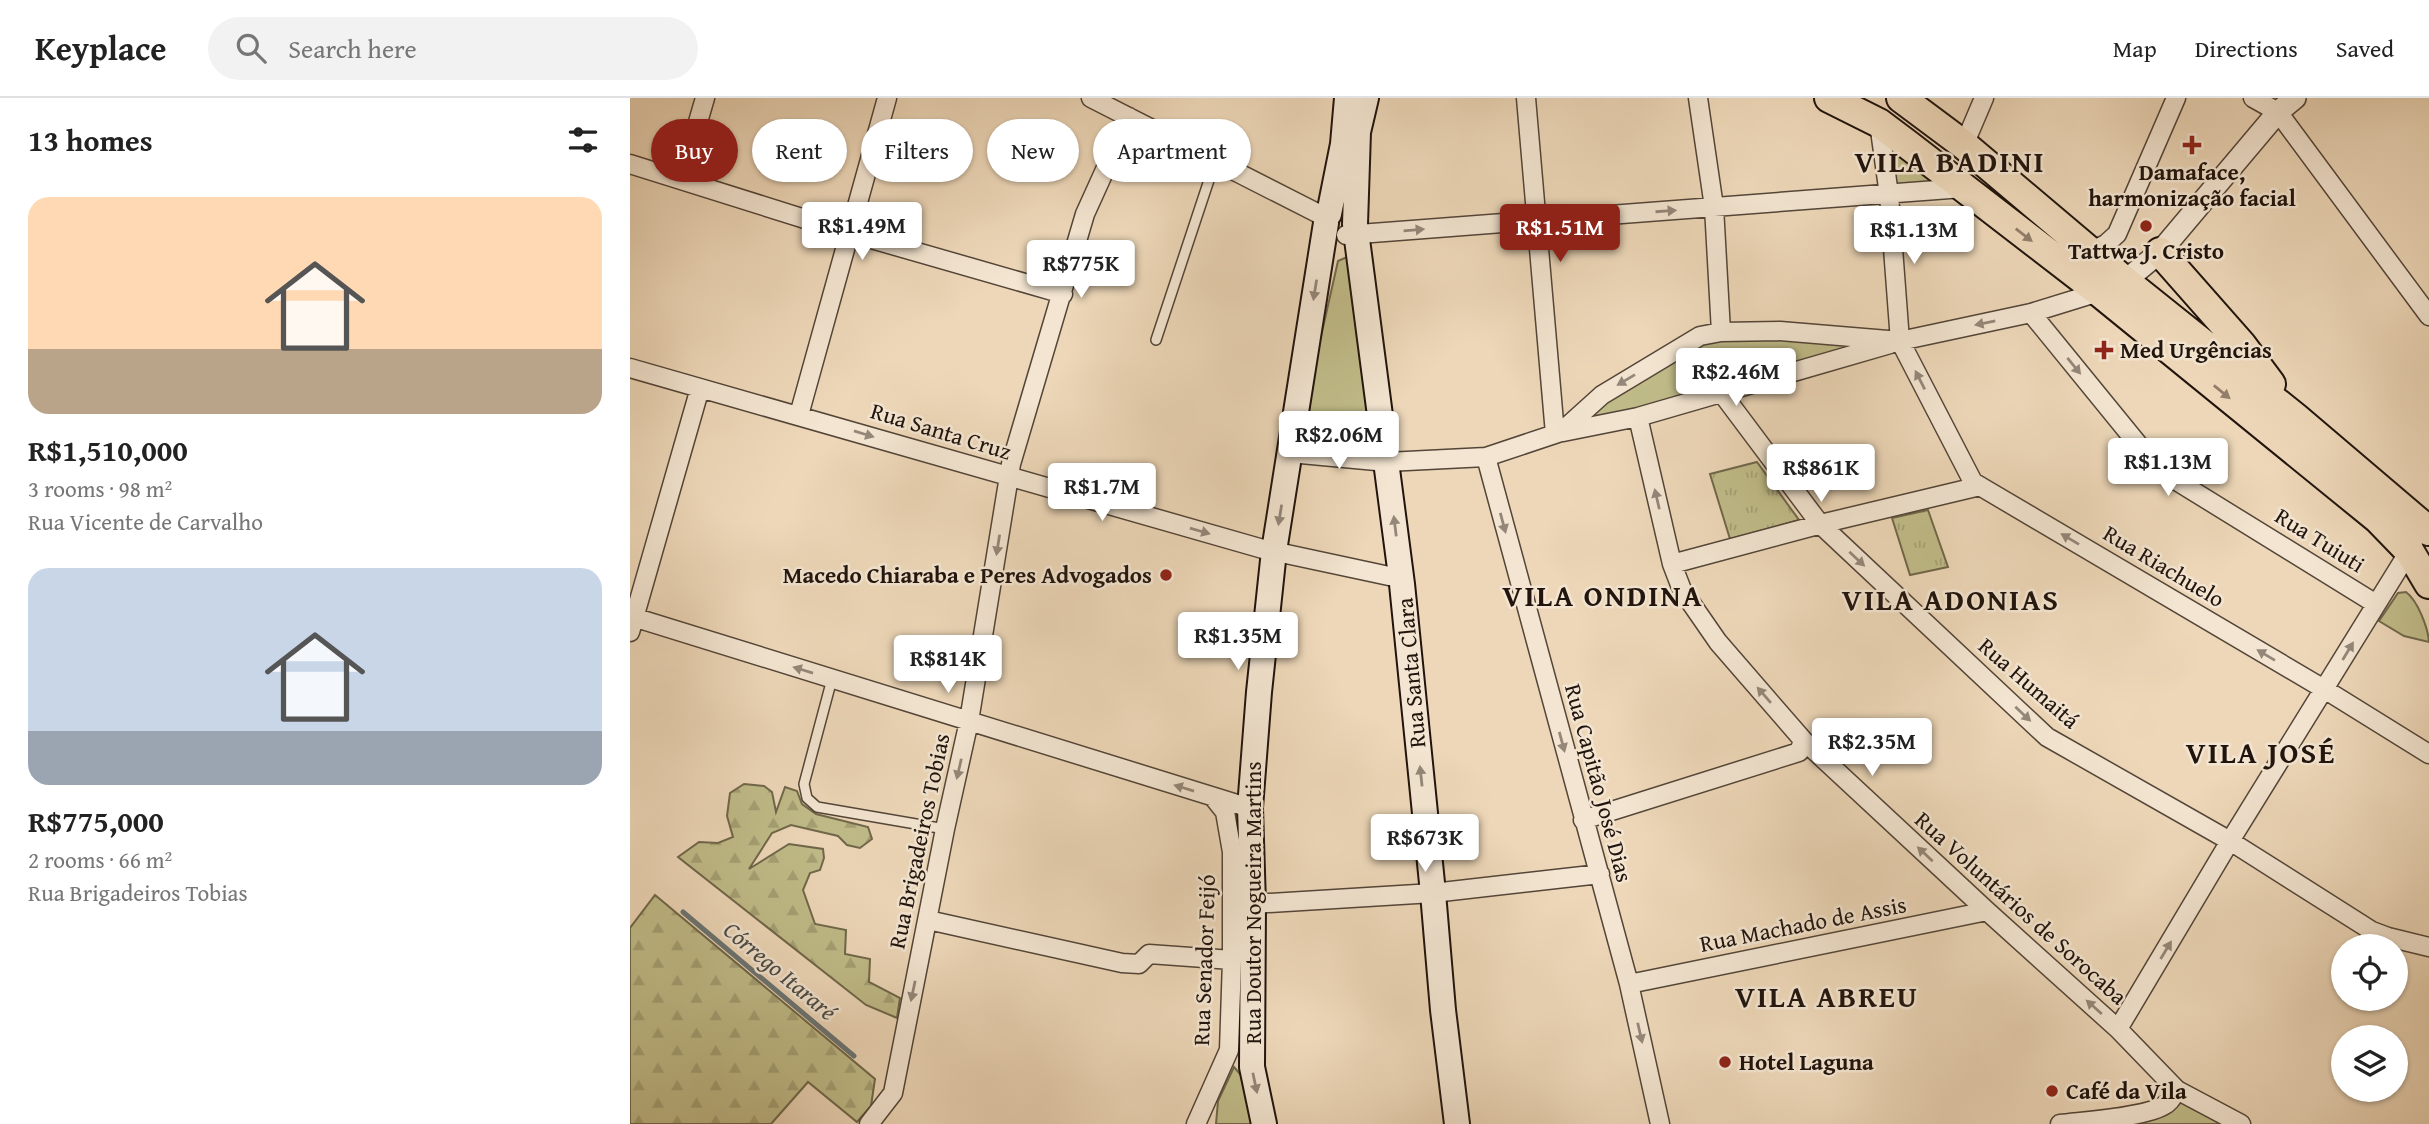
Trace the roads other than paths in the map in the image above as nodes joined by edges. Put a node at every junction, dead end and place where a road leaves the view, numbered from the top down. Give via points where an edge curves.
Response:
1 (705, 98) edge
2 (887, 98) edge
3 (1091, 98) edge
4 (1347, 98) edge
5 (1366, 98) edge
6 (1526, 98) edge
7 (1698, 98) edge
8 (1829, 98) edge
9 (1901, 98) edge
10 (1984, 98) edge
11 (2176, 98) edge
12 (2253, 98) edge
13 (2295, 98) edge
14 (2278, 112) junction
15 (1129, 117) junction
16 (699, 119) edge
17 (1133, 119) edge
18 (1879, 123) junction
19 (1964, 145) junction
20 (630, 164) edge
21 (651, 171) edge
22 (1251, 180) edge
23 (687, 182) edge
24 (1208, 182) edge
25 (1963, 188) junction
26 (1889, 195) junction
27 (1714, 207) junction
28 (1537, 220) junction
29 (1342, 224) junction
30 (850, 233) junction
31 (2092, 251) junction
32 (2160, 252) junction
33 (2125, 281) junction
34 (2099, 292) junction
35 (1063, 294) junction
36 (2031, 313) junction
37 (2429, 316) edge
38 (1721, 332) junction
39 (1156, 340) dead end
40 (1900, 341) junction
41 (630, 369) edge
42 (700, 388) junction
43 (1721, 392) junction
44 (799, 415) junction
45 (1638, 416) junction
46 (2295, 417) junction
47 (1586, 419) junction
48 (1558, 433) junction
49 (1291, 450) junction
50 (1486, 457) junction
51 (1386, 458) junction
52 (1009, 477) junction
53 (1980, 486) junction
54 (1820, 524) junction
55 (2427, 525) edge
56 (1274, 551) junction
57 (2410, 552) junction
58 (1672, 564) junction
59 (1401, 573) junction
60 (2391, 580) junction
61 (2429, 584) edge
62 (2376, 604) junction
63 (632, 622) edge
64 (832, 679) junction
65 (2325, 690) junction
66 (969, 721) junction
67 (1803, 740) junction
68 (2429, 754) edge
69 (1213, 797) junction
70 (1583, 820) junction
71 (1243, 823) junction
72 (945, 829) junction
73 (2230, 841) junction
74 (1600, 874) junction
75 (1433, 893) junction
76 (1253, 904) junction
77 (1987, 911) junction
78 (928, 920) junction
79 (2429, 947) edge
80 (1232, 960) junction
81 (1629, 984) junction
82 (2118, 1029) junction
83 (2177, 1090) junction
84 (869, 1124) edge
85 (1196, 1124) edge
86 (1264, 1124) edge
87 (1457, 1124) edge
88 (1660, 1124) edge
89 (2060, 1124) edge
90 (2241, 1124) edge

1 - 16 street
2 - 30 street
3 - 15 street
4 - 29 main road, Rua Doutor Nogueira Martins
5 - 29 main road, Rua Santa Clara
6 - 28 street
7 - 27 street
8 - 18 main road
9 - 19 main road
10 - 19 street
11 - 31 street via 2117,234
12 - 14 street
13 - 14 street
14 - 32 street
14 - 37 street
15 - 17 street
15 - 35 street, Rua Brigadeiros Tobias via 1085,214
18 - 25 main road
18 - 26 street
19 - 31 main road
20 - 21 street
22 - 29 street
23 - 30 street
24 - 39 lane
25 - 26 street
25 -> 34 main road
26 - 27 street
26 - 40 street
28 -> 27 street
27 - 38 street
29 -> 28 street
28 - 48 street
29 -> 49 main road, Rua Doutor Nogueira Martins
29 - 51 main road, Rua Santa Clara
30 - 35 street
30 - 44 street
31 - 33 main road
32 - 33 street
32 - 46 main road via 2242,345
33 - 34 street
33 - 46 main road
34 - 36 street
34 -> 57 main road via 2378,519
35 - 52 street, Rua Brigadeiros Tobias
36 -> 40 street
36 -> 62 street, Rua Tuiuti via 2159,470
38 - 40 street via 1780,331
38 -> 47 street via 1700,336 1602,395
40 - 43 street
53 -> 40 street, Rua Riachuelo via 1971,479
41 - 42 street, Rua Santa Cruz
42 - 44 street, Rua Santa Cruz
42 - 63 street
43 - 45 street
43 - 54 street, Rua Humaitá
44 -> 52 street, Rua Santa Cruz
45 - 47 street
58 -> 45 street, Rua Voluntários de Sorocaba
46 - 55 main road
47 - 48 street
48 - 50 street
49 - 51 street
49 -> 56 main road, Rua Doutor Nogueira Martins
50 - 51 street
50 -> 70 street, Rua Capitão José Dias
59 -> 51 main road, Rua Santa Clara
52 -> 56 street, Rua Santa Cruz
52 -> 66 street, Rua Brigadeiros Tobias
53 - 54 street
65 -> 53 street, Rua Riachuelo
54 - 58 street
54 -> 73 street, Rua Humaitá via 2047,737
55 - 57 street
56 - 59 street, Rua Santa Cruz via 1389,576
56 - 71 main road, Rua Doutor Nogueira Martins
57 - 60 street
57 - 61 main road
67 -> 58 street, Rua Voluntários de Sorocaba via 1718,642 1682,590
75 -> 59 main road, Rua Santa Clara
60 - 61 street via 2412,576
60 - 62 street
65 -> 62 street
64 -> 63 street
64 - 66 street
64 - 72 lane via 804,784 807,798 817,807
65 - 68 street, Rua Riachuelo
65 - 73 street
69 -> 66 street
66 -> 72 street, Rua Brigadeiros Tobias
67 - 70 street via 1799,752
77 -> 67 street, Rua Voluntários de Sorocaba
69 - 71 street
69 - 71 street, Rua Senador Feijó
70 - 74 street, Rua Capitão José Dias
71 - 76 main road, Rua Doutor Nogueira Martins
71 - 80 street, Rua Senador Feijó via 1232,852
72 - 78 street, Rua Brigadeiros Tobias
73 - 79 street, Rua Humaitá via 2372,930
82 -> 73 street
74 - 75 street
74 - 81 street, Rua Capitão José Dias
75 - 76 street
75 - 87 main road, Rua Santa Clara
76 -> 86 main road, Rua Doutor Nogueira Martins via 1252,1067
77 - 81 street, Rua Machado de Assis
82 -> 77 street, Rua Voluntários de Sorocaba
78 - 80 street via 1122,963 1139,964 1149,954
78 -> 84 street, Rua Brigadeiros Tobias via 893,1093
80 - 85 street, Rua Senador Feijó via 1230,1050
81 -> 88 street, Rua Capitão José Dias
82 - 83 street, Rua Voluntários de Sorocaba
83 - 89 street via 2162,1107
83 - 90 street, Rua Voluntários de Sorocaba

